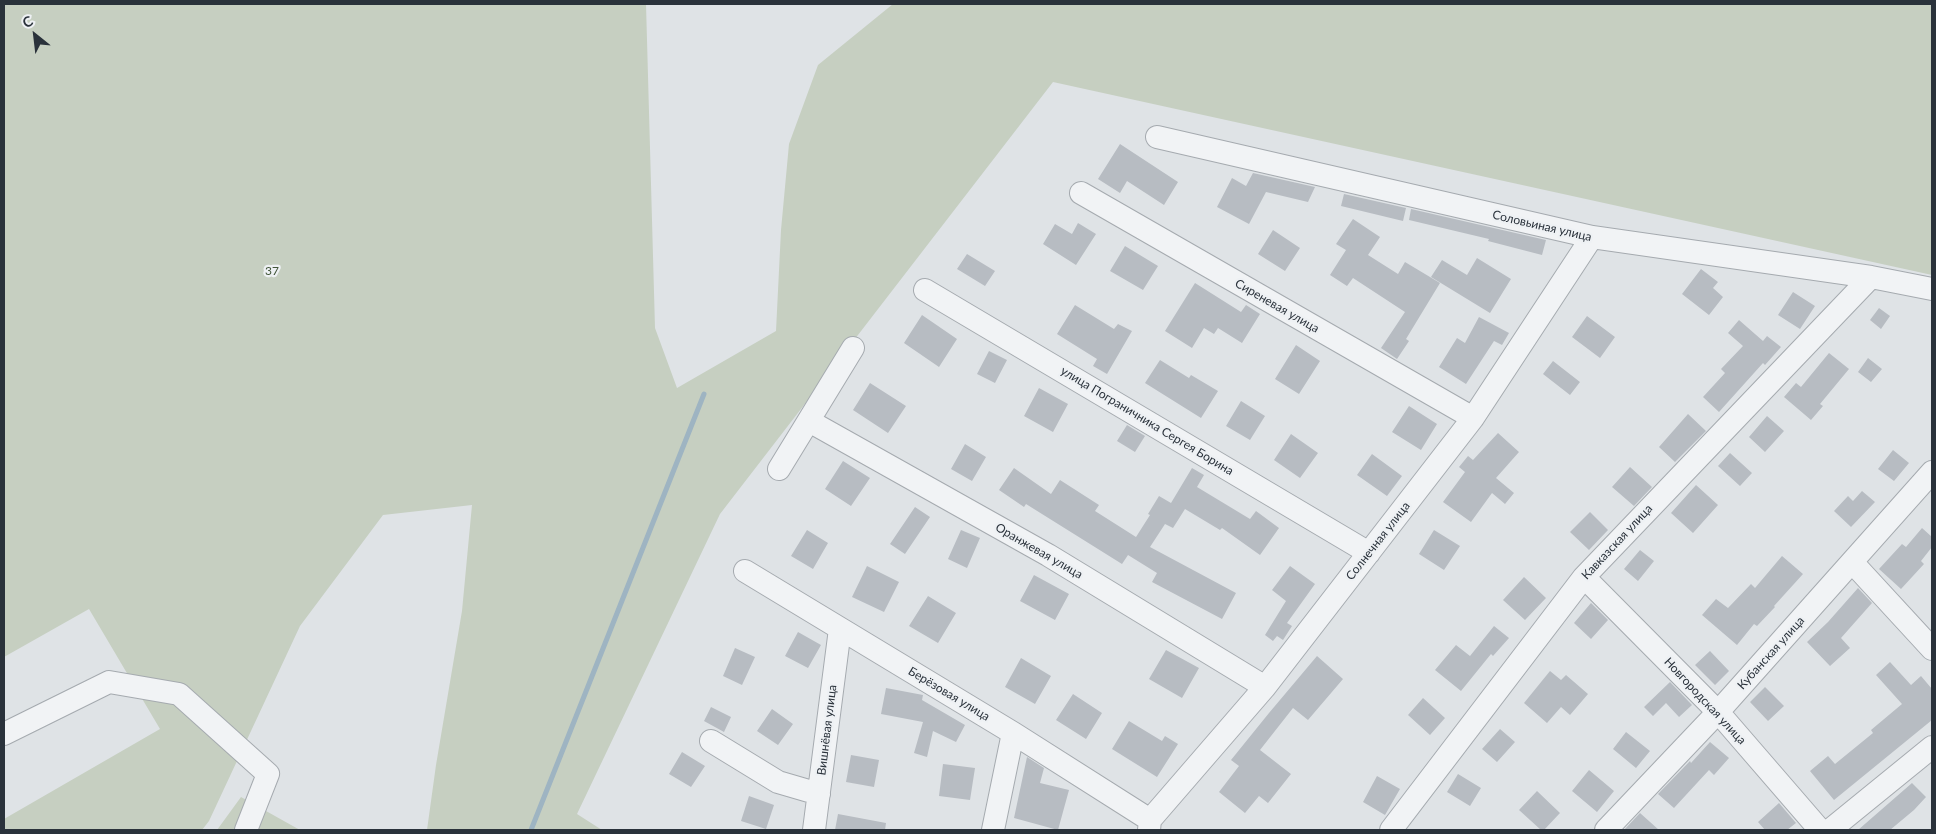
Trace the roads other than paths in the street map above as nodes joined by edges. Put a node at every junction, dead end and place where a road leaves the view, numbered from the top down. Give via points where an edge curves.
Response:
1 (1157, 137) dead end
2 (1081, 194) dead end
3 (1592, 238) junction
4 (1871, 277) junction
5 (1932, 289) edge
6 (925, 290) dead end
7 (853, 348) dead end
8 (1473, 418) junction
9 (809, 421) junction
10 (779, 469) dead end
11 (1932, 472) edge
12 (1369, 553) junction
13 (1852, 562) junction
14 (745, 571) dead end
15 (1584, 577) junction
16 (840, 629) junction
17 (1932, 649) edge
18 (1264, 687) junction
19 (1718, 712) junction
20 (1013, 733) junction
21 (4, 734) edge
22 (711, 741) dead end
23 (1932, 747) edge
24 (819, 794) junction
25 (1150, 825) edge
26 (246, 830) edge
27 (814, 830) edge
28 (993, 830) edge
29 (1391, 830) edge
30 (1606, 830) edge
31 (1820, 830) edge
32 (1830, 830) edge

1 - 3 street, Соловьиная улица
2 - 8 street, Сиреневая улица
3 - 4 street, Соловьиная улица
3 - 8 street, Солнечная улица
4 - 5 street, Соловьиная улица
4 - 15 street, Кавказская улица
6 - 12 street, улица Пограничника Сергея Борина
7 - 9 street
8 - 12 street, Солнечная улица
9 - 10 street
9 - 18 street, Оранжевая улица via 1048,555
11 - 13 street, Кубанская улица
12 - 18 street, Солнечная улица
13 - 17 street
13 - 19 street, Кубанская улица
14 - 16 street, Берёзовая улица
15 - 19 street, Новгородская улица
15 - 29 street, Кавказская улица
16 - 20 street, Берёзовая улица
16 - 24 street, Вишнёвая улица
18 - 25 street, Солнечная улица
19 - 30 street, Кубанская улица
19 - 31 street, Новгородская улица
20 - 25 street, Берёзовая улица
20 - 28 street
21 - 26 street via 109,682 179,694 268,774
22 - 24 street via 778,782
23 - 32 street
24 - 27 street, Вишнёвая улица

